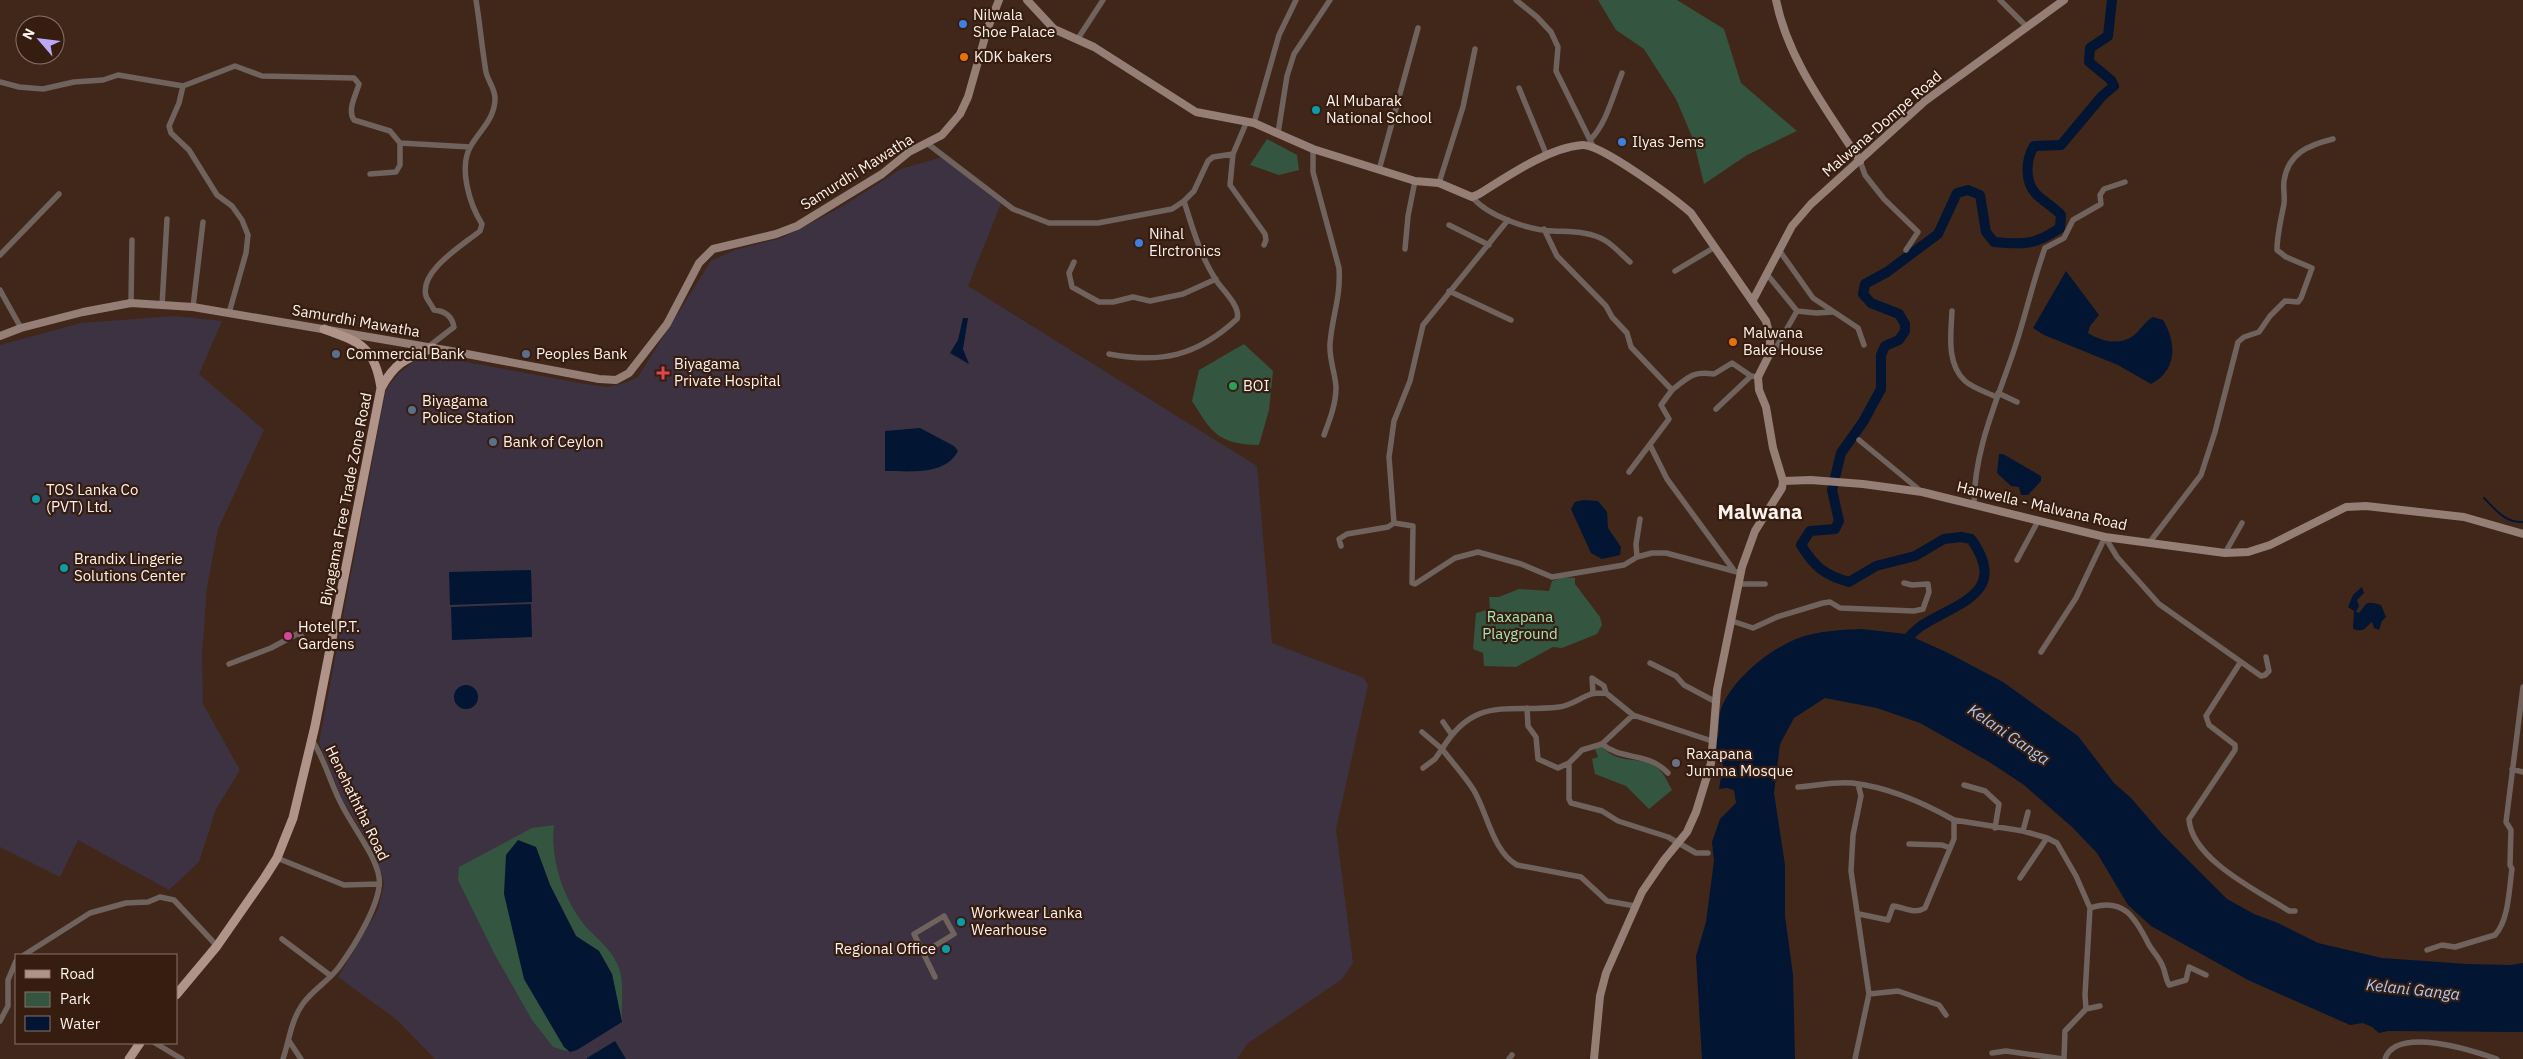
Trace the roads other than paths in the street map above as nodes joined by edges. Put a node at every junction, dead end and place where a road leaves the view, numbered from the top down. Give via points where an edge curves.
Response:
1 (476, 0) edge
2 (999, 0) edge
3 (1027, 0) edge
4 (1103, 0) edge
5 (1296, 0) edge
6 (1330, 0) edge
7 (1516, 0) edge
8 (1776, 0) edge
9 (2001, 0) edge
10 (2064, 0) edge
11 (2027, 27) junction
12 (1418, 28) dead end
13 (1077, 40) junction
14 (1475, 48) dead end
15 (1622, 73) dead end
16 (0, 82) edge
17 (183, 86) junction
18 (1519, 88) dead end
19 (1251, 122) junction
20 (1278, 133) junction
21 (2333, 139) dead end
22 (1592, 142) junction
23 (400, 143) junction
24 (928, 144) junction
25 (470, 147) junction
26 (1313, 149) junction
27 (1233, 154) junction
28 (1547, 156) junction
29 (1860, 161) junction
30 (1379, 170) junction
31 (370, 174) dead end
32 (1415, 181) junction
33 (1440, 182) junction
34 (2125, 182) dead end
35 (58, 194) dead end
36 (1472, 197) junction
37 (1184, 201) junction
38 (167, 220) dead end
39 (1508, 220) junction
40 (203, 222) dead end
41 (1448, 225) dead end
42 (1544, 229) junction
43 (132, 240) dead end
44 (1264, 245) dead end
45 (1489, 245) junction
46 (1715, 247) junction
47 (1405, 249) dead end
48 (1779, 250) junction
49 (1906, 250) dead end
50 (0, 255) edge
51 (1074, 262) dead end
52 (1630, 262) dead end
53 (1675, 271) dead end
54 (1766, 273) junction
55 (1216, 279) junction
56 (0, 290) edge
57 (1449, 291) junction
58 (1753, 300) junction
59 (131, 303) junction
60 (162, 306) junction
61 (193, 307) junction
62 (1797, 311) junction
63 (1952, 311) dead end
64 (1833, 312) junction
65 (229, 313) junction
66 (1511, 320) dead end
67 (21, 328) junction
68 (324, 329) junction
69 (0, 336) edge
70 (1864, 345) dead end
71 (430, 348) junction
72 (1770, 353) junction
73 (1109, 354) dead end
74 (1754, 377) junction
75 (381, 388) junction
76 (1672, 390) junction
77 (1997, 395) junction
78 (2017, 402) dead end
79 (1716, 409) dead end
80 (1324, 435) dead end
81 (1859, 440) dead end
82 (1650, 445) junction
83 (1629, 472) dead end
84 (1783, 481) junction
85 (1922, 492) junction
86 (1974, 505) junction
87 (1640, 519) dead end
88 (2038, 521) junction
89 (1394, 523) junction
90 (2242, 524) dead end
91 (2523, 534) edge
92 (2106, 537) junction
93 (2149, 543) junction
94 (1342, 546) dead end
95 (2225, 553) junction
96 (1637, 557) junction
97 (2017, 560) dead end
98 (1737, 571) junction
99 (1904, 583) dead end
100 (1739, 584) junction
101 (1765, 584) dead end
102 (1732, 621) junction
103 (330, 650) junction
104 (2041, 652) dead end
105 (2266, 657) dead end
106 (1650, 663) dead end
107 (2240, 663) junction
108 (229, 664) dead end
109 (2523, 687) edge
110 (1592, 693) junction
111 (1606, 693) junction
112 (1716, 702) junction
113 (1527, 708) junction
114 (1633, 715) junction
115 (1443, 722) dead end
116 (1422, 732) dead end
117 (1452, 735) junction
118 (312, 740) junction
119 (1712, 741) junction
120 (1602, 744) junction
121 (1442, 749) junction
122 (1569, 763) junction
123 (1423, 768) dead end
124 (2512, 769) junction
125 (2523, 772) edge
126 (1668, 773) dead end
127 (1858, 784) junction
128 (1964, 785) dead end
129 (1798, 787) dead end
130 (2028, 812) dead end
131 (1954, 820) junction
132 (1995, 828) junction
133 (2023, 831) junction
134 (2047, 838) junction
135 (1679, 843) junction
136 (1909, 844) dead end
137 (1950, 848) junction
138 (1708, 853) dead end
139 (277, 858) junction
140 (2020, 878) dead end
141 (379, 884) junction
142 (1636, 906) junction
143 (2090, 908) junction
144 (2295, 911) dead end
145 (1858, 914) junction
146 (282, 939) dead end
147 (217, 946) junction
148 (2427, 950) dead end
149 (923, 953) junction
150 (26, 954) edge
151 (15, 964) edge
152 (2206, 975) dead end
153 (331, 976) junction
154 (935, 977) dead end
155 (178, 993) edge
156 (1869, 994) junction
157 (2100, 1006) dead end
158 (2086, 1009) junction
159 (1946, 1015) dead end
160 (0, 1020) edge
161 (289, 1041) junction
162 (139, 1044) edge
163 (157, 1044) edge
164 (1992, 1053) dead end
165 (129, 1059) edge
166 (182, 1059) edge
167 (283, 1059) edge
168 (301, 1059) edge
169 (1594, 1059) edge
170 (1855, 1059) edge
171 (2064, 1059) edge
172 (2385, 1059) edge
173 (2497, 1059) edge

1 - 25 street via 486,74 495,95 493,115
2 - 24 main road, Samurdhi Mawatha via 968,97 951,126
3 - 13 main road via 1047,24
4 - 13 street
5 - 19 street via 1279,35
6 - 20 street via 1294,54
7 - 22 street via 1551,32 1558,47 1556,72
8 - 29 main road via 1781,25 1798,63
9 - 11 street
10 - 11 main road, Malwana-Dompe Road
11 - 29 main road, Malwana-Dompe Road via 1926,101
12 - 30 street
13 - 19 main road via 1136,72 1196,112
14 - 33 street via 1463,107
15 - 22 street
16 - 17 street via 42,89 118,75
17 - 23 street via 235,66 262,76 354,78 360,84 351,116 354,120 390,131
17 - 65 street via 170,130 189,150 217,195 232,206 248,235
18 - 28 street
19 - 20 main road
19 - 27 street
20 - 26 main road
21 - 93 street via 2302,150 2284,179 2285,196 2277,250 2312,268 2301,298 2298,302 2285,301 2259,332 2238,342 2201,476
22 - 28 main road
22 - 46 main road via 1675,199 1691,213
23 - 25 street
23 - 31 street via 400,165 396,172
24 - 37 street via 1013,208 1049,223 1098,223 1172,209
24 - 71 main road, Samurdhi Mawatha via 908,152 882,174 796,226 713,249 699,263 667,324 624,377 599,379
25 - 71 street via 467,190 472,209 482,224 480,231 436,267 427,279 426,295 434,310 448,315 454,327
26 - 30 main road
26 - 80 street via 1313,172 1340,284 1330,343 1335,404
27 - 37 street via 1212,157 1194,191
27 - 44 street via 1230,185 1265,234
28 - 36 main road via 1527,164
29 - 48 main road, Malwana-Dompe Road via 1810,204 1792,226
29 - 49 street via 1865,175 1884,199 1918,232
30 - 32 main road
32 - 33 main road
32 - 47 street
33 - 36 main road
34 - 77 street via 2104,189 2100,195 2101,204 2073,220 2064,238 2045,248 2016,346
35 - 50 street
36 - 39 street via 1478,204
37 - 55 street via 1200,251
38 - 60 street
39 - 42 street
39 - 45 street
40 - 61 street
41 - 45 street
42 - 52 street via 1591,235 1606,241
42 - 76 street via 1557,256 1606,306 1627,333 1632,347
43 - 59 street
45 - 57 street
46 - 53 street
46 - 58 main road via 1741,288
48 - 54 main road, Malwana-Dompe Road
48 - 64 street via 1812,298
51 - 55 street via 1069,273 1072,287 1098,302 1133,297 1150,301 1183,294
54 - 58 main road, Malwana-Dompe Road
54 - 62 street
55 - 73 street via 1237,310 1237,319 1231,324 1175,357 1134,359
56 - 67 street
57 - 66 street
57 - 89 street via 1423,325 1410,381 1394,421 1388,457
58 - 72 main road via 1766,321
59 - 60 main road, Samurdhi Mawatha
59 - 67 main road, Samurdhi Mawatha
60 - 61 main road, Samurdhi Mawatha
61 - 65 main road, Samurdhi Mawatha
62 - 64 street
62 - 72 street via 1785,328 1778,347
63 - 77 street via 1952,357 1959,374 1966,382
64 - 70 street via 1858,328
65 - 68 main road, Samurdhi Mawatha
67 - 69 main road, Samurdhi Mawatha
68 - 71 main road, Samurdhi Mawatha
68 - 75 main road, Biyagama Free Trade Zone Road via 358,341 378,367
71 - 75 main road, Biyagama Free Trade Zone Road via 406,359 391,371
72 - 74 main road
74 - 76 street via 1732,363 1714,374 1693,374
74 - 79 street
74 - 84 main road via 1766,408
75 - 103 main road, Biyagama Free Trade Zone Road
76 - 82 street via 1661,406 1669,420
77 - 78 street
77 - 86 street via 1977,468
81 - 85 street
82 - 83 street
82 - 98 street via 1667,478
84 - 85 main road, Hanwella - Malwana Road via 1824,481
84 - 98 main road via 1778,498 1755,531
85 - 86 main road, Hanwella - Malwana Road
86 - 88 main road, Hanwella - Malwana Road
87 - 96 street
88 - 92 main road, Hanwella - Malwana Road
88 - 97 street
89 - 94 street via 1346,534 1339,539
89 - 96 street via 1409,524 1414,530 1411,562 1412,583 1415,584 1470,552 1521,564 1552,577 1624,565
90 - 95 street
91 - 95 main road, Hanwella - Malwana Road via 2464,517 2366,506 2346,507 2270,545 2248,552
92 - 93 main road, Hanwella - Malwana Road
92 - 104 street via 2076,598
92 - 107 street via 2117,557 2159,604 2224,648
93 - 95 main road, Hanwella - Malwana Road
96 - 98 street via 1666,553
98 - 100 main road
99 - 102 street via 1928,584 1929,592 1923,609 1840,608 1830,602 1777,617 1753,628
100 - 101 street
100 - 102 main road
102 - 112 main road
103 - 108 street via 306,641 299,633
103 - 118 main road, Biyagama Free Trade Zone Road
105 - 107 street via 2269,671 2265,676
106 - 112 street
107 - 144 street via 2206,716 2209,725 2235,745 2235,750 2189,819 2190,830 2198,844 2228,873 2289,911
109 - 124 street
110 - 111 street
110 - 111 street via 1592,678 1604,686
110 - 113 street via 1561,707
111 - 114 street
112 - 119 main road
113 - 117 street via 1499,708 1480,713
113 - 122 street via 1528,726 1536,737 1538,759 1558,768
114 - 119 street
114 - 120 street
115 - 117 street
116 - 121 street
117 - 121 street
118 - 139 main road, Biyagama Free Trade Zone Road via 293,818
118 - 141 street, Henehaththa Road via 322,754 343,808 372,860
119 - 135 main road via 1710,763 1696,812
120 - 122 street via 1582,750
120 - 126 street via 1612,750 1649,759
121 - 123 street
121 - 142 street via 1472,788 1489,828 1510,861 1581,877 1607,901
122 - 135 street via 1569,799 1572,803 1602,811 1618,821
124 - 125 street
124 - 148 street via 2506,822 2511,830 2512,869 2499,930 2495,935 2455,947
127 - 129 street
127 - 131 street via 1934,809
127 - 145 street via 1860,796 1851,871
128 - 132 street via 1985,791 1999,804
130 - 133 street
131 - 132 street
131 - 137 street via 1955,834
132 - 133 street
133 - 134 street
134 - 140 street
134 - 143 street via 2057,843
135 - 138 street via 1696,853
135 - 142 main road via 1649,882
136 - 137 street
137 - 145 street via 1925,908 1912,911 1893,906 1888,920
139 - 141 street via 344,885
139 - 147 main road, Biyagama Free Trade Zone Road
141 - 153 street, Henehaththa Road via 371,912
142 - 169 main road via 1602,982
143 - 152 street via 2102,904 2122,908 2140,924 2170,984 2186,980 2189,967
143 - 158 street
145 - 156 street
146 - 153 street
147 - 150 street via 174,900 160,897 90,913
147 - 155 main road, Biyagama Free Trade Zone Road
149 - 149 street via 914,934 944,916 954,934
149 - 154 street
151 - 160 street via 8,980 8,1006
153 - 161 street, Henehaththa Road via 302,1005
156 - 159 street via 1898,991 1939,1005
156 - 170 street
157 - 158 street
158 - 171 street via 2065,1031
161 - 167 street, Henehaththa Road
161 - 168 street
162 - 165 main road
163 - 166 street
164 - 171 street via 2006,1051
172 - 173 street via 2399,1045 2429,1042 2444,1043

